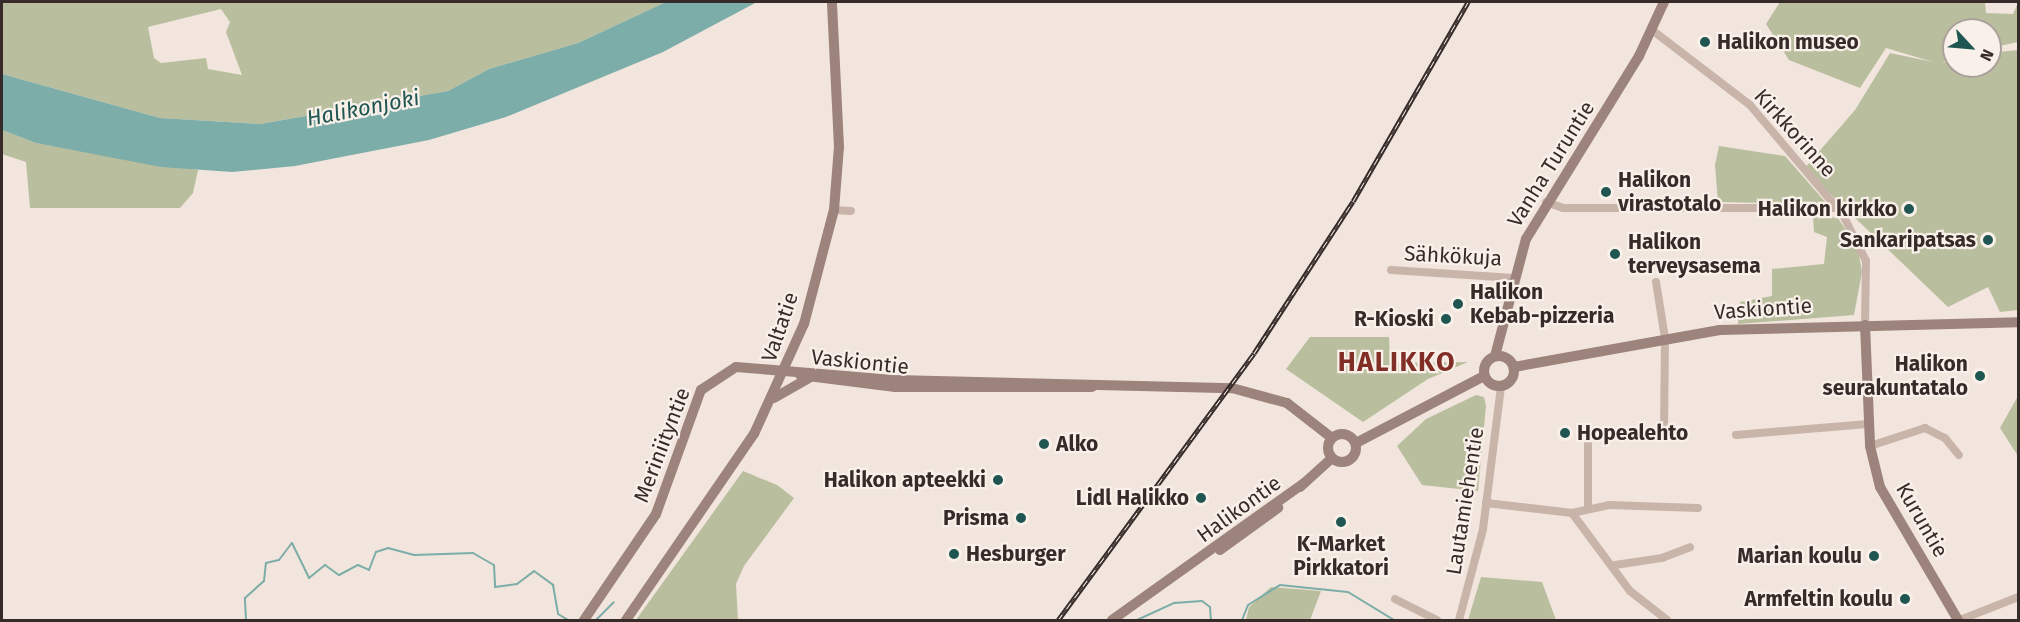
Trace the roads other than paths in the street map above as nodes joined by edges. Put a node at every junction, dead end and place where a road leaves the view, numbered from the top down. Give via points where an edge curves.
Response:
1 (832, 2) edge
2 (1664, 2) edge
3 (1652, 30) junction
4 (1546, 202) junction
5 (1838, 208) junction
6 (834, 210) junction
7 (851, 211) dead end
8 (1390, 270) dead end
9 (1514, 278) junction
10 (1656, 282) dead end
11 (2019, 322) edge
12 (1865, 325) junction
13 (1665, 338) junction
14 (1495, 356) junction
15 (1514, 368) junction
16 (787, 370) junction
17 (1484, 376) junction
18 (809, 378) junction
19 (1104, 385) junction
20 (1501, 386) junction
21 (773, 398) junction
22 (1868, 424) junction
23 (1664, 434) dead end
24 (1736, 435) dead end
25 (1588, 436) dead end
26 (1332, 438) junction
27 (1356, 443) junction
28 (1870, 446) junction
29 (1959, 455) dead end
30 (1332, 458) junction
31 (1486, 503) junction
32 (1588, 506) junction
33 (1698, 508) dead end
34 (1572, 513) junction
35 (1690, 546) dead end
36 (1615, 565) junction
37 (2019, 597) edge
38 (1395, 599) dead end
39 (584, 621) edge
40 (626, 621) edge
41 (1112, 621) edge
42 (1437, 621) edge
43 (1459, 621) edge
44 (1667, 621) edge
45 (1959, 621) edge

1 - 6 main road, Valtatie via 839,119
2 - 3 main road, Vanha Turuntie
3 - 4 main road, Vanha Turuntie
3 - 5 street, Kirkkorinne via 1750,105
4 - 5 street via 1563,208
4 - 9 main road, Vanha Turuntie
5 - 12 street, Kirkkorinne via 1863,249
6 - 7 street
6 - 16 main road, Valtatie
8 - 9 street, Sähkökuja
9 - 14 main road, Vanha Turuntie
10 - 13 street
11 - 12 main road, Vaskiontie
12 - 13 main road, Vaskiontie via 1782,325
12 - 22 main road, Kuruntie
13 - 15 main road, Vaskiontie
13 - 23 street
14 - 15 main road via 1506,358
14 - 17 main road via 1485,364
15 - 20 main road via 1512,379
16 - 18 main road, Vaskiontie
16 - 19 main road, Vaskiontie via 895,380
16 - 21 main road, Valtatie
16 - 39 main road, Meriniityntie via 736,367 701,390 660,507
17 - 20 main road
17 - 27 main road
18 - 19 main road, Vaskiontie via 947,388
18 - 21 main road
19 - 26 main road, Vaskiontie via 1232,388 1272,396 1304,412
20 - 31 street, Lautamiehentie
21 - 40 main road, Valtatie via 718,492
22 - 24 street
22 - 28 main road, Kuruntie
25 - 32 street
26 - 27 main road via 1346,434
26 - 30 main road
27 - 30 main road, Halikontie via 1350,460
28 - 29 street via 1924,428 1945,438
28 - 45 main road, Kuruntie via 1886,502
30 - 41 main road, Halikontie via 1267,517
31 - 34 street
31 - 43 street, Lautamiehentie
32 - 33 street
32 - 34 street
34 - 36 street
35 - 36 street via 1662,558
36 - 44 street via 1630,591
37 - 45 street
38 - 42 street

